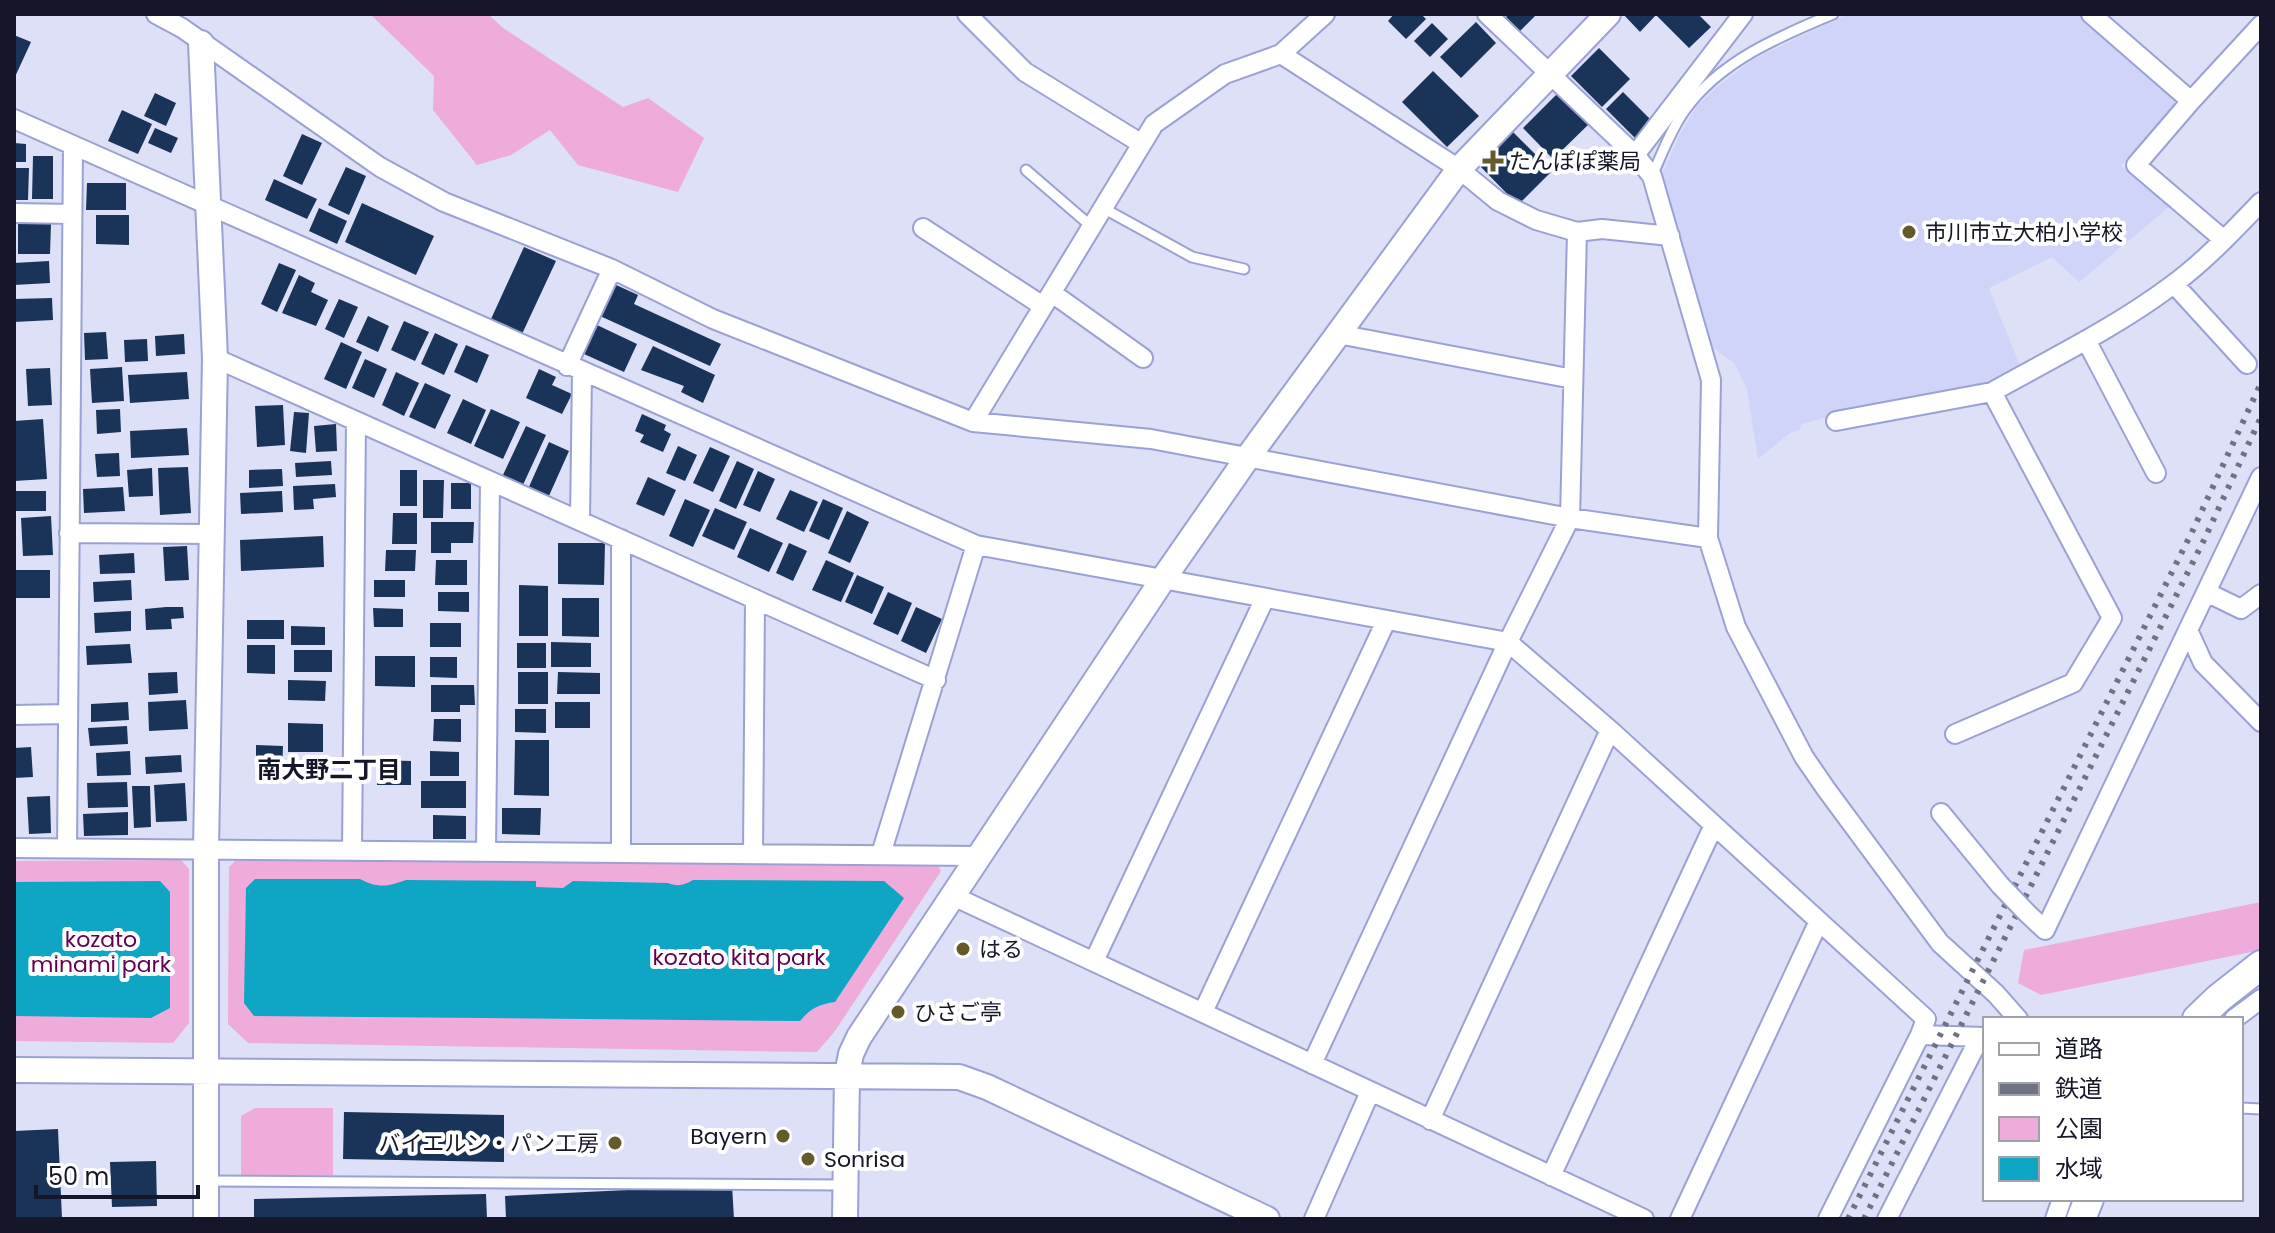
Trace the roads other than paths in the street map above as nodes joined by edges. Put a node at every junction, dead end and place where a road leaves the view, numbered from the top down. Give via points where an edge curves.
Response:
1 (156, 14) edge
2 (967, 14) edge
3 (1325, 14) edge
4 (1487, 14) edge
5 (1608, 14) edge
6 (1743, 14) edge
7 (1833, 14) edge
8 (2091, 14) edge
9 (2261, 25) edge
10 (191, 28) edge
11 (1281, 54) junction
12 (1550, 74) junction
13 (2191, 101) junction
14 (14, 119) edge
15 (1142, 144) junction
16 (73, 147) junction
17 (1635, 155) junction
18 (1459, 169) junction
19 (1026, 170) dead end
20 (1652, 176) junction
21 (2261, 202) edge
22 (207, 203) junction
23 (1103, 208) junction
24 (14, 213) edge
25 (72, 214) junction
26 (1092, 227) junction
27 (923, 228) dead end
28 (1577, 232) junction
29 (1670, 236) junction
30 (2224, 240) junction
31 (612, 269) junction
32 (1244, 269) dead end
33 (2174, 284) junction
34 (1048, 299) junction
35 (1338, 334) junction
36 (2086, 340) junction
37 (215, 358) junction
38 (1143, 358) dead end
39 (2247, 364) dead end
40 (574, 369) junction
41 (1573, 379) junction
42 (1992, 392) junction
43 (356, 421) junction
44 (1836, 421) dead end
45 (973, 422) junction
46 (1248, 457) junction
47 (2156, 473) dead end
48 (2261, 477) edge
49 (490, 481) junction
50 (1570, 518) junction
51 (580, 521) junction
52 (69, 533) junction
53 (211, 534) junction
54 (1708, 538) junction
55 (621, 539) junction
56 (976, 545) junction
57 (1163, 579) junction
58 (2206, 592) junction
59 (2261, 594) edge
60 (1265, 598) junction
61 (755, 599) junction
62 (1386, 621) junction
63 (2188, 630) junction
64 (1508, 642) junction
65 (936, 680) junction
66 (68, 714) junction
67 (14, 715) edge
68 (2261, 722) edge
69 (1610, 730) junction
70 (1955, 734) dead end
71 (1941, 813) dead end
72 (1714, 825) junction
73 (14, 848) edge
74 (67, 848) junction
75 (206, 849) junction
76 (352, 851) junction
77 (486, 851) junction
78 (621, 852) junction
79 (753, 854) junction
80 (881, 854) junction
81 (979, 856) junction
82 (953, 896) junction
83 (1819, 921) junction
84 (1094, 961) junction
85 (2261, 965) edge
86 (2261, 999) edge
87 (1203, 1012) junction
88 (2016, 1017) edge
89 (2199, 1017) edge
90 (2237, 1017) edge
91 (1920, 1035) junction
92 (1983, 1037) edge
93 (1312, 1064) junction
94 (14, 1070) edge
95 (207, 1070) junction
96 (847, 1075) junction
97 (1370, 1092) junction
98 (1430, 1120) junction
99 (1551, 1176) junction
100 (207, 1181) junction
101 (845, 1185) junction
102 (206, 1219) edge
103 (845, 1219) edge
104 (1267, 1219) edge
105 (1314, 1219) edge
106 (1644, 1219) edge
107 (1680, 1219) edge
108 (1828, 1219) edge
109 (1887, 1219) edge

1 - 10 street
2 - 15 street via 1025,72
3 - 11 street
4 - 12 street
5 - 12 street
6 - 17 street
7 - 20 lane via 1741,58 1704,90 1685,110
8 - 13 street
9 - 13 street
10 - 22 street
10 - 31 street via 380,167 444,202
11 - 15 street via 1225,74 1154,124
11 - 18 street
12 - 17 street
12 - 18 street
13 - 30 street via 2136,165
14 - 16 street
15 - 23 street
16 - 22 street
16 - 25 street
17 - 20 street
18 - 28 street via 1498,201
18 - 35 street
19 - 26 lane
20 - 29 street
21 - 30 street
22 - 37 street
22 - 40 street
23 - 26 street
23 - 32 lane via 1192,257
24 - 25 street
25 - 52 street
26 - 34 street
27 - 34 street
28 - 29 street via 1602,229
28 - 41 street
29 - 54 street via 1711,380
30 - 33 street
31 - 40 street
31 - 45 street via 713,319
33 - 36 street
33 - 39 street
34 - 38 street
34 - 45 street
35 - 41 street
35 - 46 street
36 - 42 street
36 - 47 street
37 - 43 street
37 - 53 street
40 - 51 street
40 - 56 street
41 - 50 street
42 - 44 street
42 - 70 street via 2112,618 2073,683
43 - 49 street
43 - 76 street
45 - 46 street via 1151,439
46 - 50 street
46 - 57 street
48 - 58 street
49 - 51 street
49 - 77 street
50 - 54 street
50 - 64 street
51 - 55 street
52 - 53 street
52 - 66 street
53 - 75 street
54 - 88 street via 1736,627 1804,757 1940,943
55 - 61 street
55 - 78 street
56 - 57 street
56 - 65 street
57 - 60 street
57 - 81 street
58 - 59 street via 2241,609
58 - 63 street
60 - 62 street
60 - 84 street
61 - 65 street
61 - 79 street
62 - 64 street
62 - 87 street
63 - 68 street via 2203,663
63 - 71 street, bridge via 2045,930
64 - 69 street
64 - 93 street
65 - 80 street
66 - 67 street
66 - 74 street
69 - 72 street
69 - 98 street
72 - 83 street
72 - 99 street
73 - 74 street
74 - 75 street
75 - 76 street
75 - 95 street
76 - 77 street
77 - 78 street
78 - 79 street
79 - 80 street
80 - 81 street
81 - 82 street
82 - 84 street
82 - 96 street via 859,1037
83 - 91 street via 1926,1019
83 - 107 street
84 - 87 street
85 - 89 main road
86 - 90 street
87 - 93 street
91 - 92 street
91 - 108 street
92 - 109 street
93 - 97 street
94 - 95 street
95 - 96 street
95 - 100 street
96 - 101 street
96 - 104 street via 959,1077
97 - 98 street
97 - 105 street
98 - 99 street
99 - 106 street
100 - 101 lane
100 - 102 street
101 - 103 street

